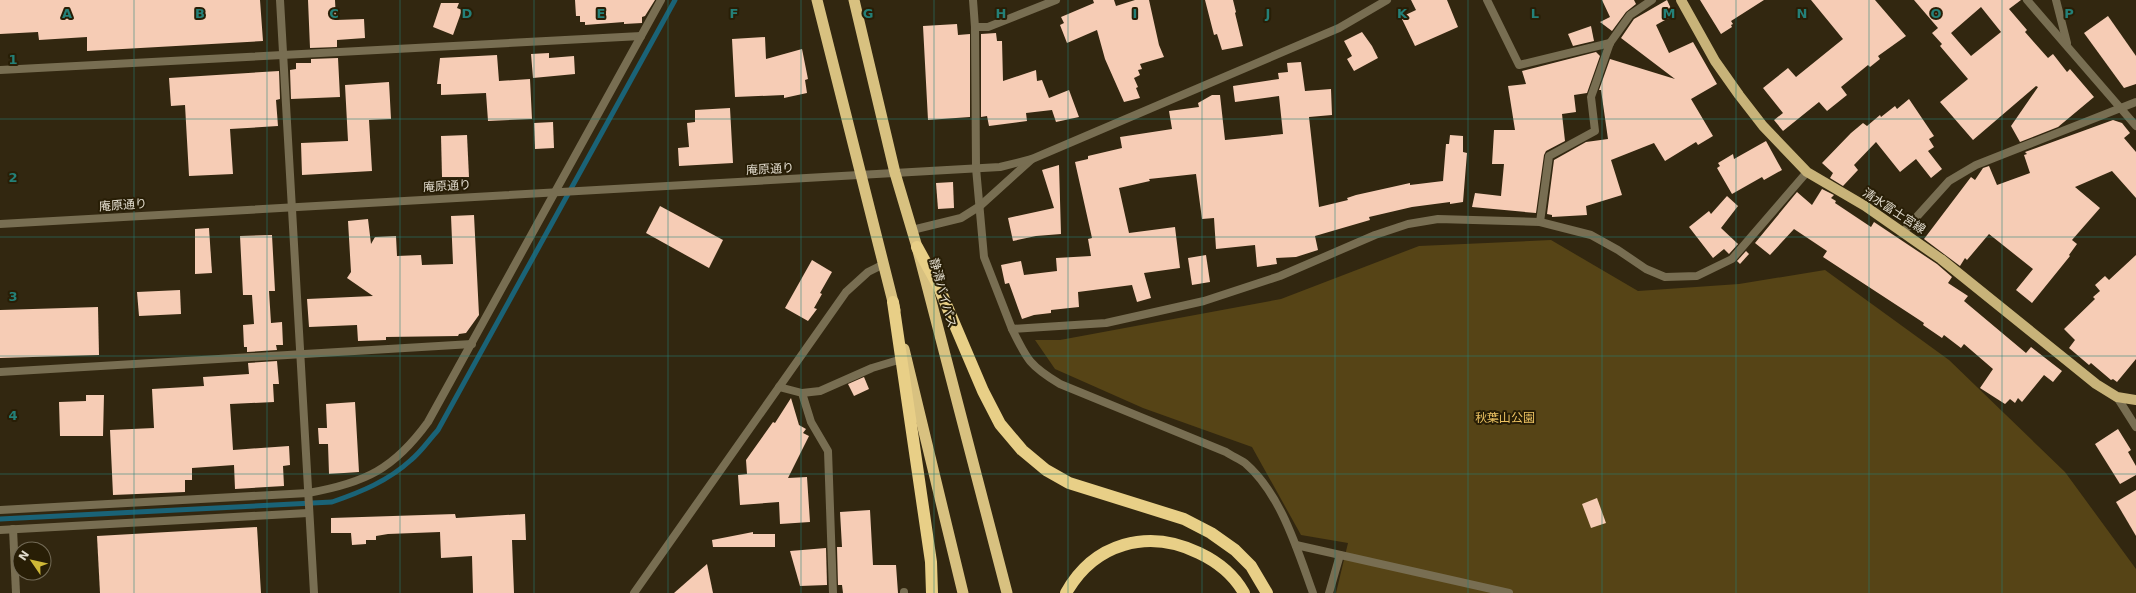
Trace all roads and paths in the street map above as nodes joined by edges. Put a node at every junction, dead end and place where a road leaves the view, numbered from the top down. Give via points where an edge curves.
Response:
1 (280, 0) edge
2 (661, 0) edge
3 (817, 0) edge
4 (854, 0) edge
5 (973, 0) edge
6 (1056, 0) edge
7 (1387, 0) edge
8 (1487, 0) edge
9 (1652, 0) edge
10 (1681, 0) edge
11 (2027, 0) edge
12 (2056, 0) edge
13 (975, 27) junction
14 (641, 36) junction
15 (1610, 43) junction
16 (2067, 44) junction
17 (283, 54) junction
18 (0, 70) edge
19 (2136, 102) edge
20 (2120, 109) junction
21 (2136, 126) edge
22 (1032, 159) junction
23 (976, 168) junction
24 (1807, 172) junction
25 (895, 173) junction
26 (862, 176) junction
27 (558, 193) junction
28 (292, 206) junction
29 (980, 206) junction
30 (1540, 222) junction
31 (0, 224) edge
32 (912, 230) junction
33 (1903, 232) junction
34 (917, 247) junction
35 (884, 264) junction
36 (893, 302) joint
37 (1012, 329) junction
38 (472, 344) junction
39 (299, 354) junction
40 (904, 358) junction
41 (0, 372) edge
42 (779, 387) junction
43 (802, 393) junction
44 (2117, 397) junction
45 (2136, 400) edge
46 (2136, 427) edge
47 (308, 493) junction
48 (0, 510) edge
49 (308, 513) junction
50 (13, 529) junction
51 (0, 530) edge
52 (1296, 545) junction
53 (1340, 555) junction
54 (16, 593) edge
55 (314, 593) edge
56 (634, 593) edge
57 (833, 593) edge
58 (932, 593) edge
59 (963, 593) edge
60 (1007, 593) edge
61 (1066, 593) edge
62 (1244, 593) edge
63 (1267, 593) edge
64 (1313, 593) edge
65 (1329, 593) edge
66 (1509, 593) edge

1 - 17 street
2 - 14 street
3 - 26 highway
4 - 25 highway, 静清バイパス
5 - 13 street
6 - 13 street via 988,27
7 - 22 street via 1339,28
8 - 15 street via 1519,65
9 - 15 street via 1630,15
10 - 24 main road, 清水富士宮線 via 1715,61 1739,95 1763,126
11 - 16 street
12 - 16 street
13 - 23 street
14 - 17 street
14 - 27 street
15 - 30 street via 1591,97 1595,131 1549,156
16 - 20 street
17 - 18 street
17 - 28 street
19 - 20 street
20 - 21 street
20 - 33 street via 1976,165 1949,181
22 - 23 street, 庵原通り via 1000,167
22 - 29 street
23 - 25 street, 庵原通り
23 - 29 street
24 - 30 street via 1732,259 1697,276 1665,277 1646,269 1591,235
24 - 33 main road, 清水富士宮線
25 - 26 street, 庵原通り
25 - 32 highway, 静清バイパス
26 - 27 street, 庵原通り
26 - 35 highway
27 - 28 street, 庵原通り
27 - 38 street
28 - 31 street, 庵原通り
28 - 39 street
29 - 32 street via 961,218
29 - 37 street via 984,257
30 - 37 street via 1438,219 1408,224 1375,235 1280,276 1204,301 1106,323
32 - 34 highway, 静清バイパス
33 - 44 main road, 清水富士宮線 via 1941,258 2096,384
34 - 60 highway, 静清バイパス
34 - 63 highway via 937,283 983,392 1000,424 1022,450 1046,470 1069,483 1184,519 1211,533 1235,550 1251,566
35 - 36 highway
35 - 42 street via 868,272 846,292
36 - 40 highway
37 - 52 street via 1026,358 1060,384 1226,452 1244,462 1270,491
38 - 39 street
38 - 47 street via 428,422 400,456 382,470 361,480 338,488
39 - 41 street
39 - 47 street
40 - 43 street via 872,368 820,391
40 - 58 highway via 931,562
40 - 59 highway
42 - 43 street
42 - 56 street
43 - 57 street via 811,422 828,451
44 - 45 main road, 清水富士宮線
44 - 46 street
47 - 48 street
47 - 49 street
49 - 50 street
49 - 55 street
50 - 51 street
50 - 54 street
52 - 53 street
52 - 64 street
53 - 65 street
53 - 66 street
61 - 62 highway via 1071,583 1095,558 1111,549 1133,542 1153,540 1172,542 1207,556 1224,568

